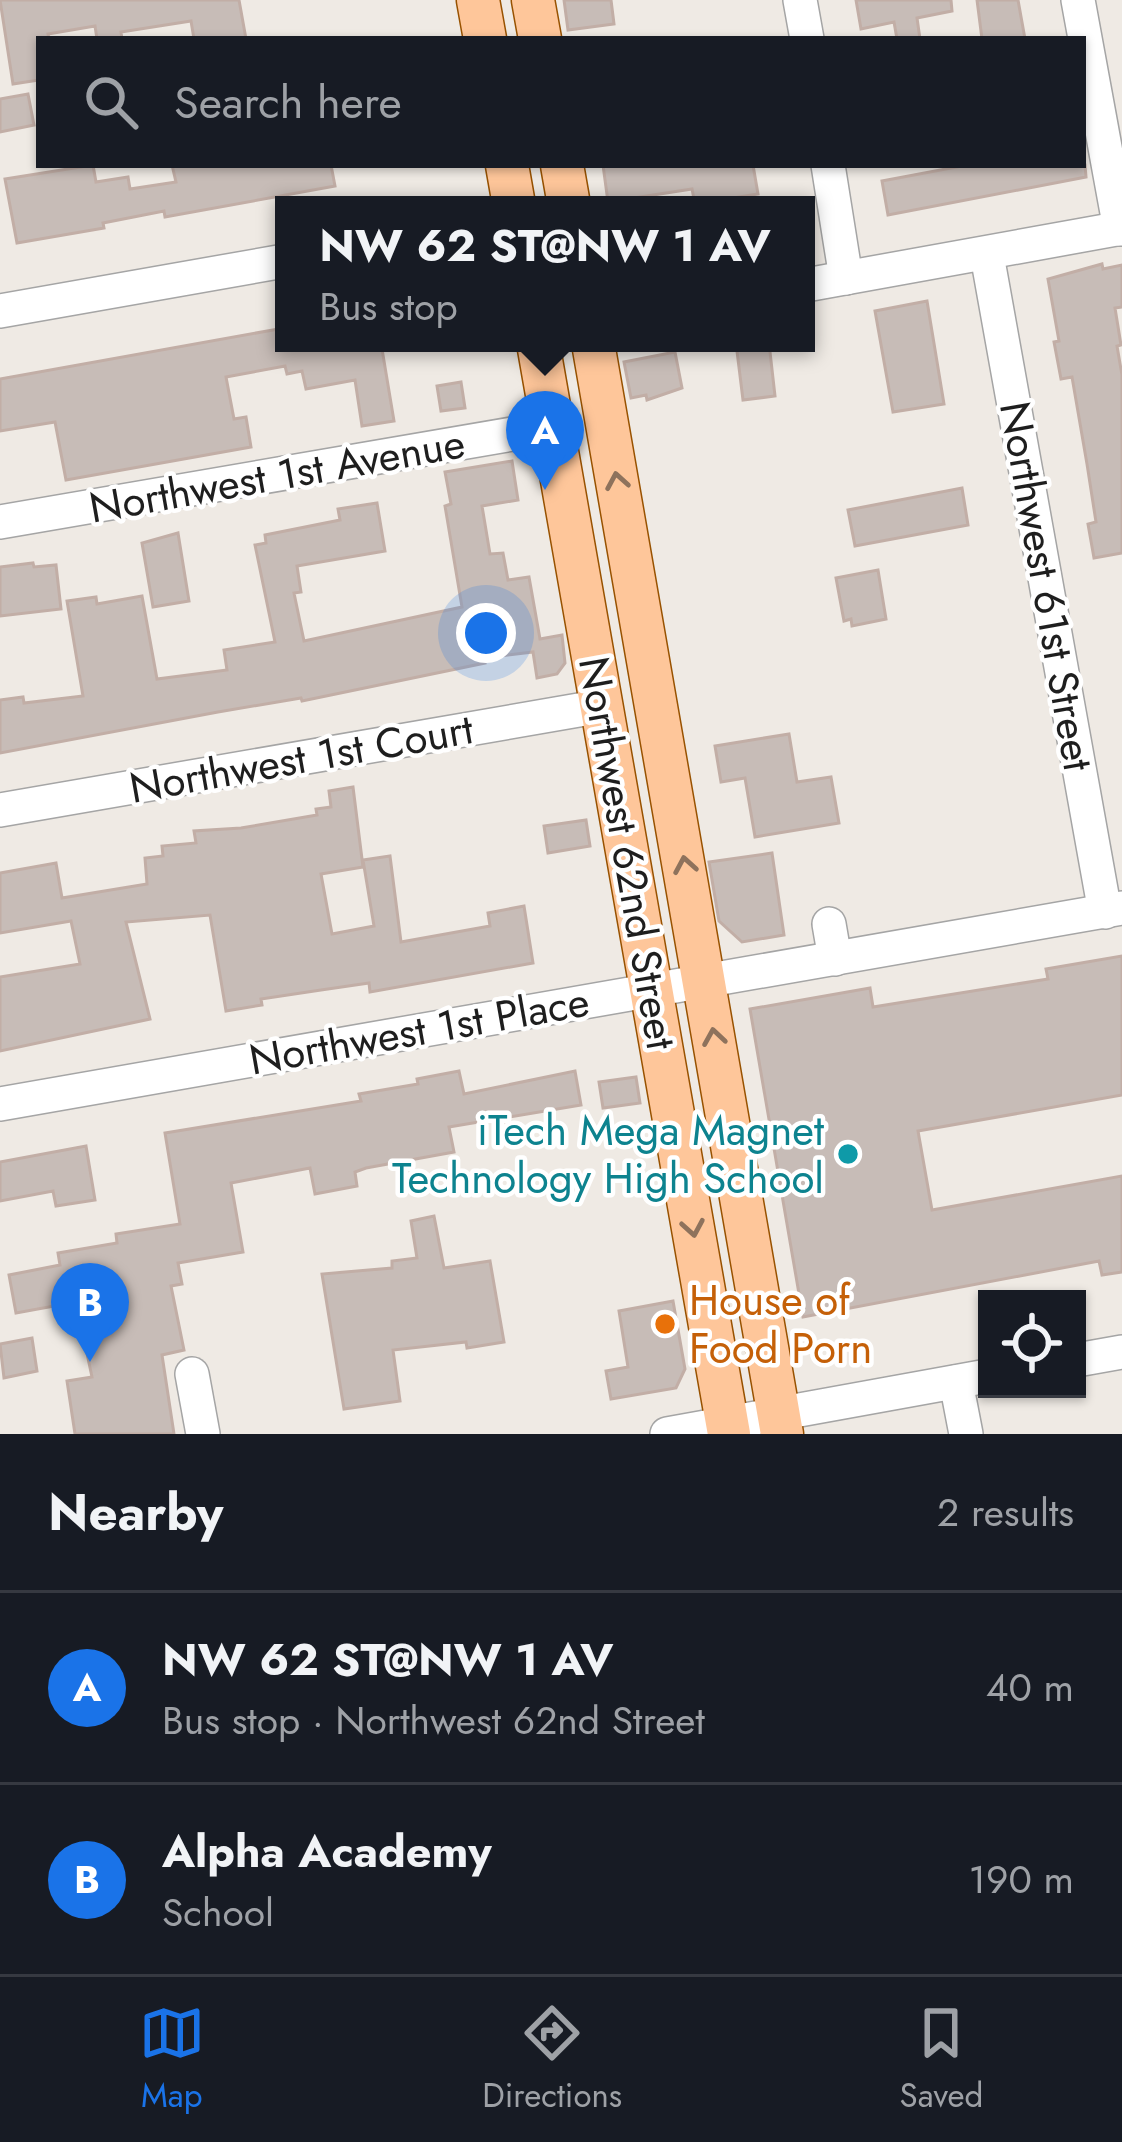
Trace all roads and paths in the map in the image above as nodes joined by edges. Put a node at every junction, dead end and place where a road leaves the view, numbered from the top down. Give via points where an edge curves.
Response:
1 (478, 0) edge
2 (533, 0) edge
3 (800, 0) edge
4 (1078, 0) edge
5 (484, 36) edge
6 (539, 36) edge
7 (806, 36) edge
8 (1085, 36) edge
9 (1086, 43) edge
10 (828, 168) edge
11 (1121, 229) edge
12 (988, 255) junction
13 (275, 263) edge
14 (846, 278) junction
15 (815, 283) edge
16 (0, 311) edge
17 (540, 352) edge
18 (595, 352) edge
19 (553, 427) junction
20 (0, 522) edge
21 (602, 706) junction
22 (0, 810) edge
23 (1113, 910) edge
24 (829, 925) dead end
25 (835, 959) junction
26 (705, 980) junction
27 (652, 989) junction
28 (0, 1104) edge
29 (1122, 1352) edge
30 (1086, 1358) edge
31 (192, 1374) dead end
32 (971, 1379) edge
33 (781, 1424) edge
34 (728, 1428) edge
35 (203, 1434) edge
36 (667, 1434) edge
37 (966, 1434) edge

1 - 5 main road
2 - 6 main road
3 - 7 street
4 - 8 street
9 - 11 street
10 - 14 street
11 - 12 street
12 - 14 street
12 - 23 street, Northwest 61st Street
13 - 16 street
14 - 15 street
17 - 19 main road, Northwest 62nd Street
26 -> 18 main road, Northwest 62nd Street via 652,608
19 - 20 street, Northwest 1st Avenue via 404,465
19 - 21 main road, Northwest 62nd Street
21 - 22 street, Northwest 1st Court
21 - 27 main road, Northwest 62nd Street
23 - 25 street, Northwest 1st Place
24 - 25 street
25 - 26 street, Northwest 1st Place
26 - 27 street, Northwest 1st Place
33 -> 26 main road, Northwest 62nd Street
27 - 28 street, Northwest 1st Place
27 -> 34 main road, Northwest 62nd Street
29 - 30 street
31 - 35 street
32 - 33 street
32 - 37 street
33 - 34 street
34 - 36 street

